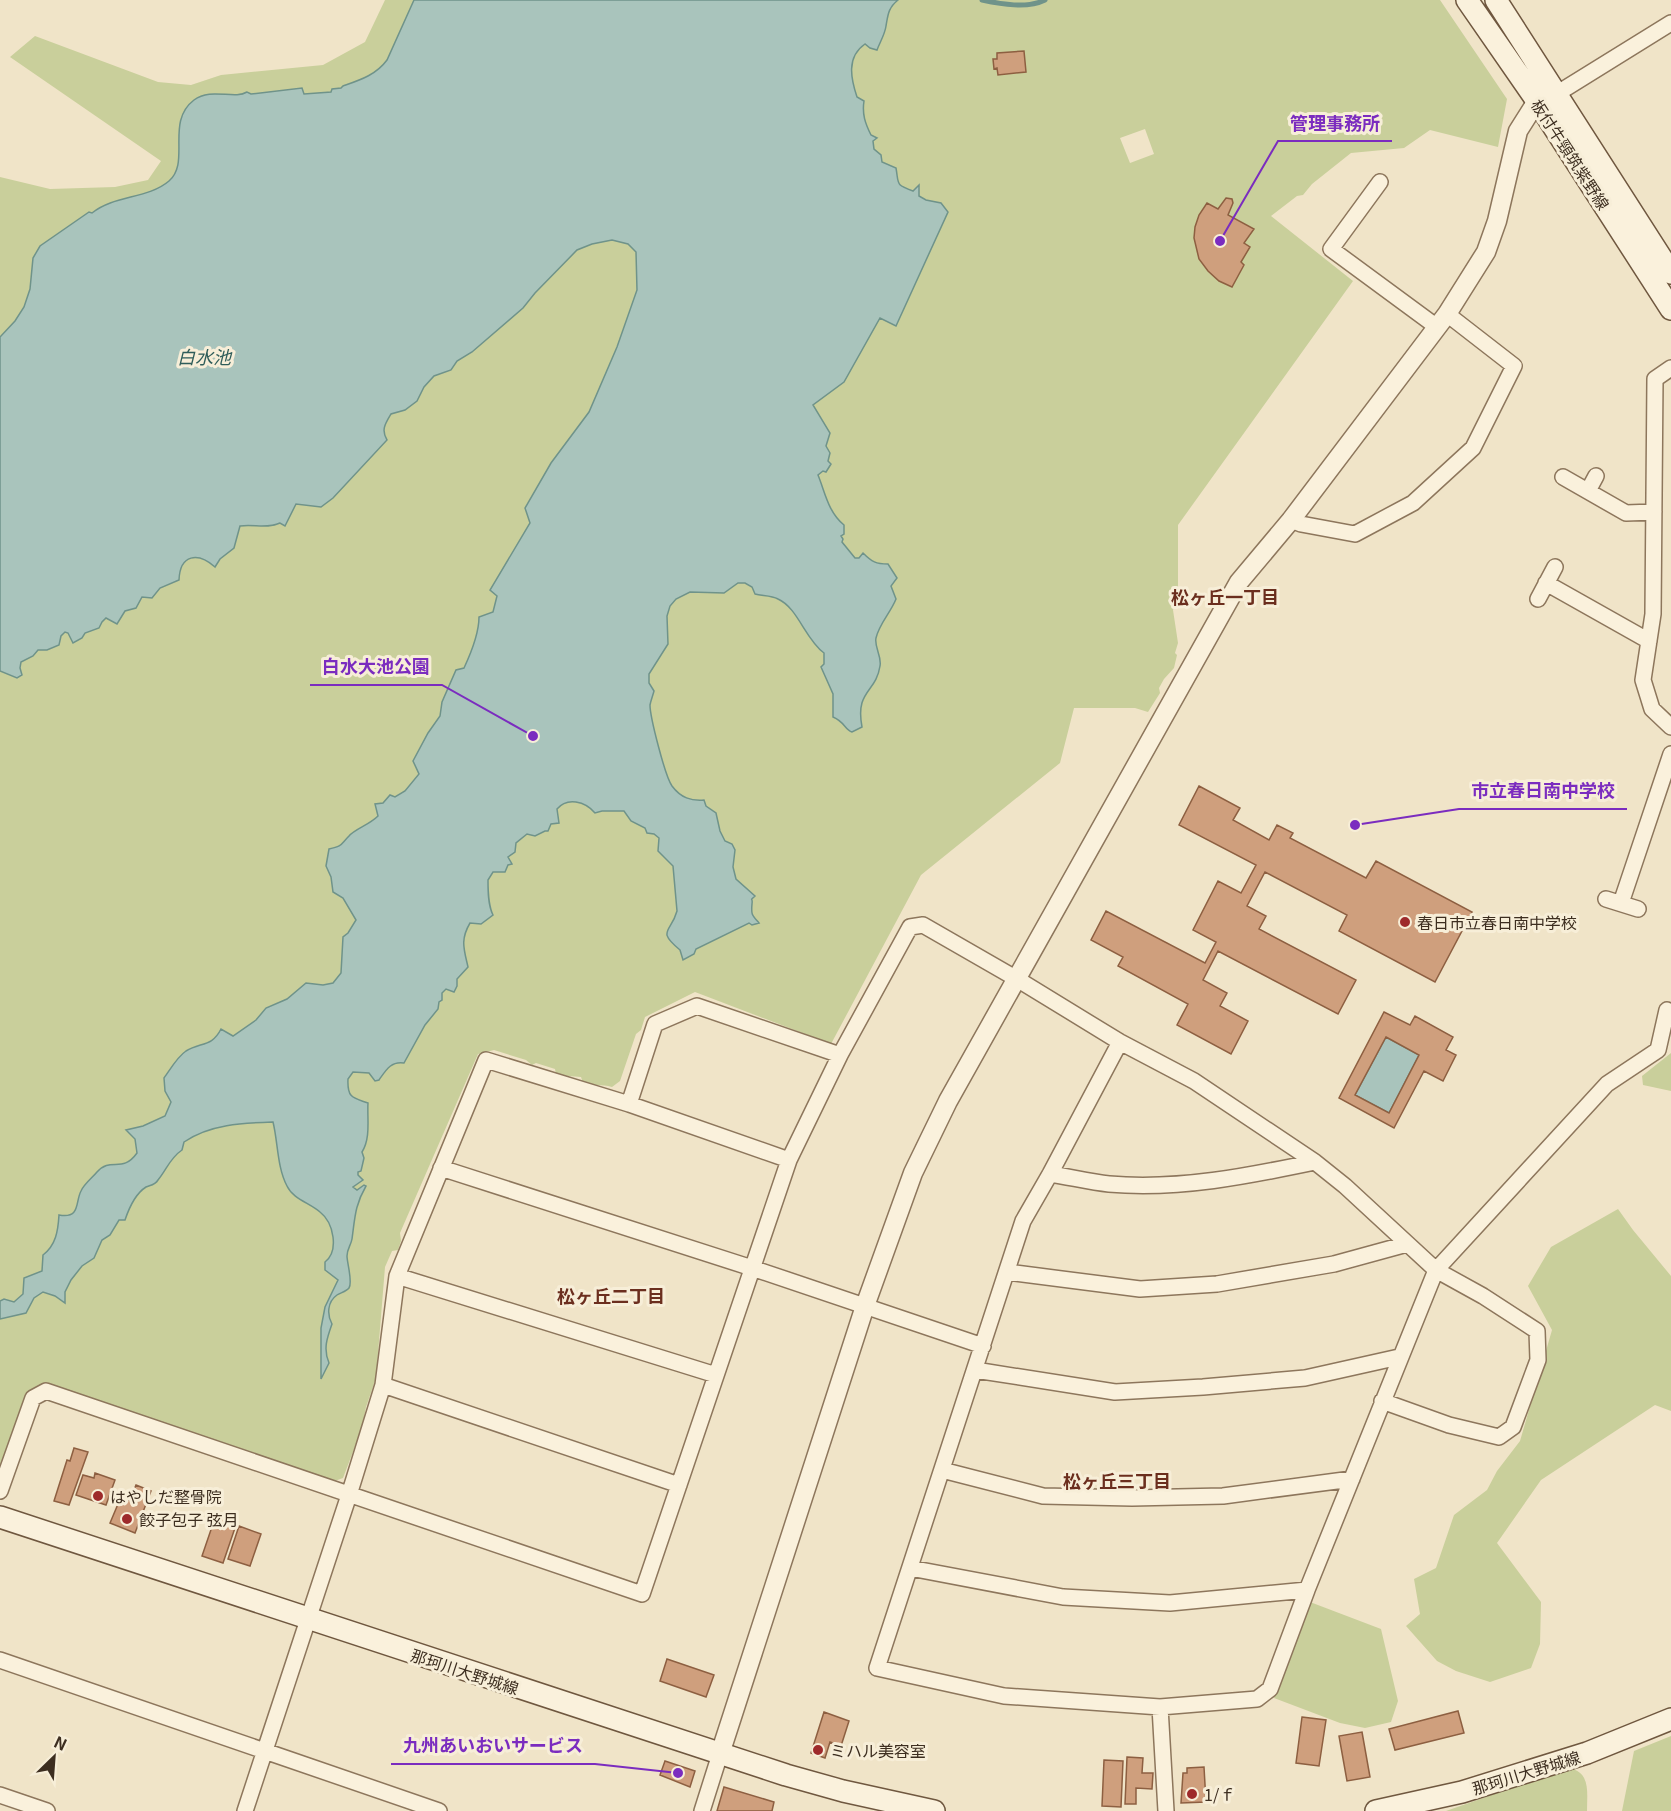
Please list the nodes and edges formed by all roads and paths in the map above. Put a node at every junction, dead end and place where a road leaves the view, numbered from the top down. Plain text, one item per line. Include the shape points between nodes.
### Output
1 (1467, 0) edge
2 (1496, 0) edge
3 (1671, 23) edge
4 (1557, 93) junction
5 (1538, 101) junction
6 (1380, 182) dead end
7 (1671, 273) edge
8 (1671, 309) edge
9 (1442, 320) junction
10 (1671, 368) edge
11 (1596, 476) dead end
12 (1563, 477) dead end
13 (1588, 491) junction
14 (1654, 512) junction
15 (1291, 520) junction
16 (1555, 567) dead end
17 (1546, 583) junction
18 (1538, 599) dead end
19 (1649, 641) junction
20 (1671, 727) edge
21 (1671, 754) edge
22 (1638, 909) dead end
23 (1017, 979) junction
24 (1667, 1010) dead end
25 (1120, 1042) junction
26 (840, 1055) junction
27 (629, 1104) junction
28 (789, 1160) junction
29 (1316, 1162) junction
30 (441, 1168) junction
31 (1050, 1174) junction
32 (1407, 1244) junction
33 (752, 1268) junction
34 (1436, 1270) junction
35 (1007, 1272) junction
36 (397, 1276) junction
37 (865, 1306) junction
38 (983, 1346) junction
39 (1399, 1357) junction
40 (975, 1370) junction
41 (716, 1375) junction
42 (383, 1385) junction
43 (1382, 1401) junction
44 (942, 1470) junction
45 (1352, 1479) junction
46 (678, 1485) junction
47 (0, 1491) edge
48 (350, 1495) junction
49 (0, 1517) edge
50 (910, 1568) junction
51 (1307, 1590) junction
52 (309, 1620) junction
53 (0, 1660) edge
54 (1160, 1707) junction
55 (1671, 1719) edge
56 (265, 1751) junction
57 (720, 1754) junction
58 (0, 1795) edge
59 (47, 1811) edge
60 (245, 1811) edge
61 (439, 1811) edge
62 (702, 1811) edge
63 (934, 1811) edge
64 (1166, 1811) edge
65 (1376, 1811) edge

1 - 5 main road, 板付牛頸筑紫野線
2 - 4 main road, 板付牛頸筑紫野線
3 - 4 street
4 - 5 street
4 - 7 main road, 板付牛頸筑紫野線
5 - 8 main road, 板付牛頸筑紫野線
5 - 9 street via 1518,131 1486,252
6 - 9 street via 1331,249
9 - 15 street
9 - 15 street via 1514,366 1473,448 1413,503 1354,534
10 - 14 street via 1655,379
11 - 13 street
12 - 13 street
13 - 14 street via 1626,513
14 - 19 street
15 - 23 street via 1239,582
16 - 17 street
17 - 18 street
17 - 19 street
19 - 20 street via 1643,680 1652,709
21 - 22 street via 1613,901
23 - 25 street
23 - 26 street via 923,925 910,927
23 - 37 street via 948,1101 913,1173
24 - 34 street via 1658,1050 1607,1084
25 - 29 street via 1194,1081
25 - 31 street
26 - 27 street via 697,1006 655,1024
26 - 28 street
27 - 28 street
27 - 30 street via 486,1060
28 - 33 street
29 - 31 street via 1245,1177 1171,1186 1108,1184
29 - 32 street
30 - 33 street
30 - 36 street
31 - 35 street via 1023,1221
32 - 34 street
32 - 35 street via 1334,1264 1217,1284 1140,1289
33 - 37 street
33 - 41 street
34 - 39 street
34 - 43 street via 1537,1331 1538,1360 1513,1427 1499,1437 1449,1425
35 - 38 street
36 - 41 street
36 - 42 street
37 - 38 street
37 - 57 street
38 - 40 street
39 - 40 street via 1305,1378 1115,1392
39 - 43 street
40 - 44 street
41 - 46 street
42 - 46 street
42 - 48 street
43 - 45 street
44 - 45 street via 1042,1496 1132,1498 1223,1496
44 - 50 street
45 - 51 street
46 - 48 street via 642,1594
47 - 48 street via 33,1398 46,1391
48 - 52 street
49 - 52 main road, 那珂川大野城線
50 - 51 street via 1063,1598 1170,1603
50 - 54 street via 877,1668 1004,1696
51 - 54 street via 1270,1689 1257,1699
52 - 56 street
52 - 57 main road, 那珂川大野城線
53 - 56 street
54 - 64 street
55 - 65 main road, 那珂川大野城線 via 1576,1757 1462,1792
56 - 60 street
56 - 61 street
57 - 62 street
57 - 63 main road, 那珂川大野城線 via 843,1791
58 - 59 street

